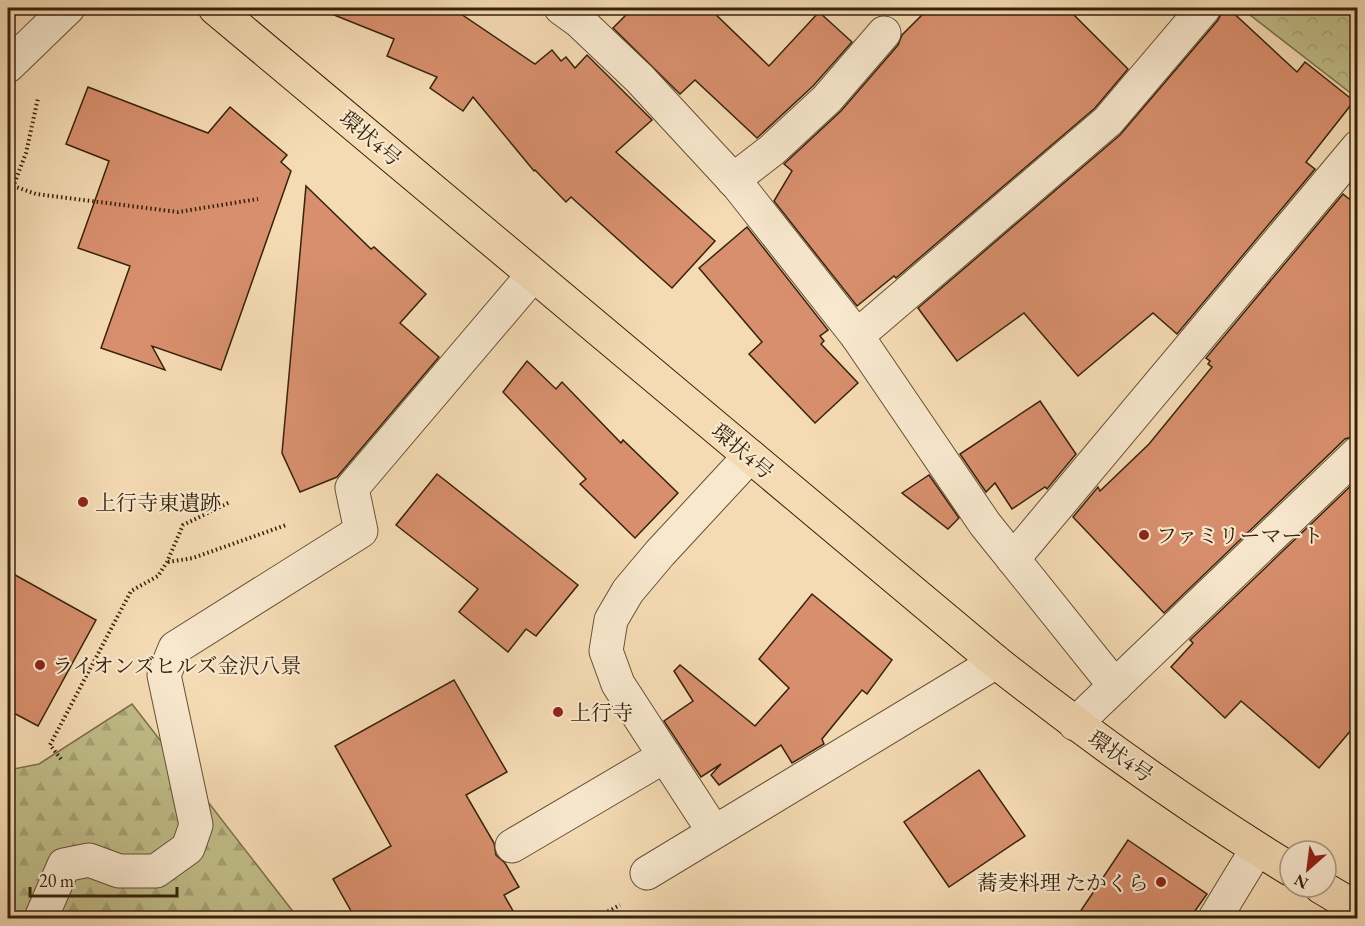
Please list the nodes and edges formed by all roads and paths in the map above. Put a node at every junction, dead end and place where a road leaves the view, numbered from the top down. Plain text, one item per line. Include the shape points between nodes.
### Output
1 (68, 8) edge
2 (215, 8) edge
3 (561, 8) edge
4 (1204, 8) edge
5 (884, 33) dead end
6 (8, 66) edge
7 (1358, 147) edge
8 (26, 153) dead end
9 (733, 180) junction
10 (13, 186) junction
11 (258, 199) dead end
12 (8, 200) edge
13 (533, 275) junction
14 (858, 336) junction
15 (1358, 453) edge
16 (750, 456) junction
17 (230, 502) dead end
18 (293, 523) dead end
19 (1013, 559) junction
20 (167, 562) junction
21 (996, 662) junction
22 (1115, 686) junction
23 (1075, 724) junction
24 (665, 756) junction
25 (61, 759) dead end
26 (714, 832) junction
27 (513, 846) dead end
28 (1257, 849) junction
29 (1278, 861) edge
30 (647, 873) dead end
31 (1338, 897) edge
32 (1358, 909) edge
33 (41, 918) edge
34 (1215, 918) edge

1 - 6 street
2 - 13 main road, 環状4号
3 - 9 street via 640,79
4 - 14 street via 1108,121
5 - 9 street via 827,99
7 - 19 street
8 - 10 path
9 - 14 street
10 - 11 path via 36,194 178,212
10 - 12 path
13 - 16 main road, 環状4号
13 - 33 street via 351,488 361,531 175,648 164,675 196,825 188,848 156,871 119,871 89,860 64,865
14 - 19 street via 985,524
15 - 22 street
16 - 21 main road, 環状4号
16 - 24 street via 628,591 611,620 606,651 618,684
17 - 20 path via 183,525
18 - 20 path via 193,558
19 - 22 street
20 - 25 path via 158,576 131,591 50,745
21 - 23 main road, 環状4号
21 - 26 street
22 - 23 street
23 - 28 main road, 環状4号
24 - 26 street
24 - 27 street
26 - 30 street
28 - 29 main road, 環状4号
28 - 34 street
31 - 32 main road

